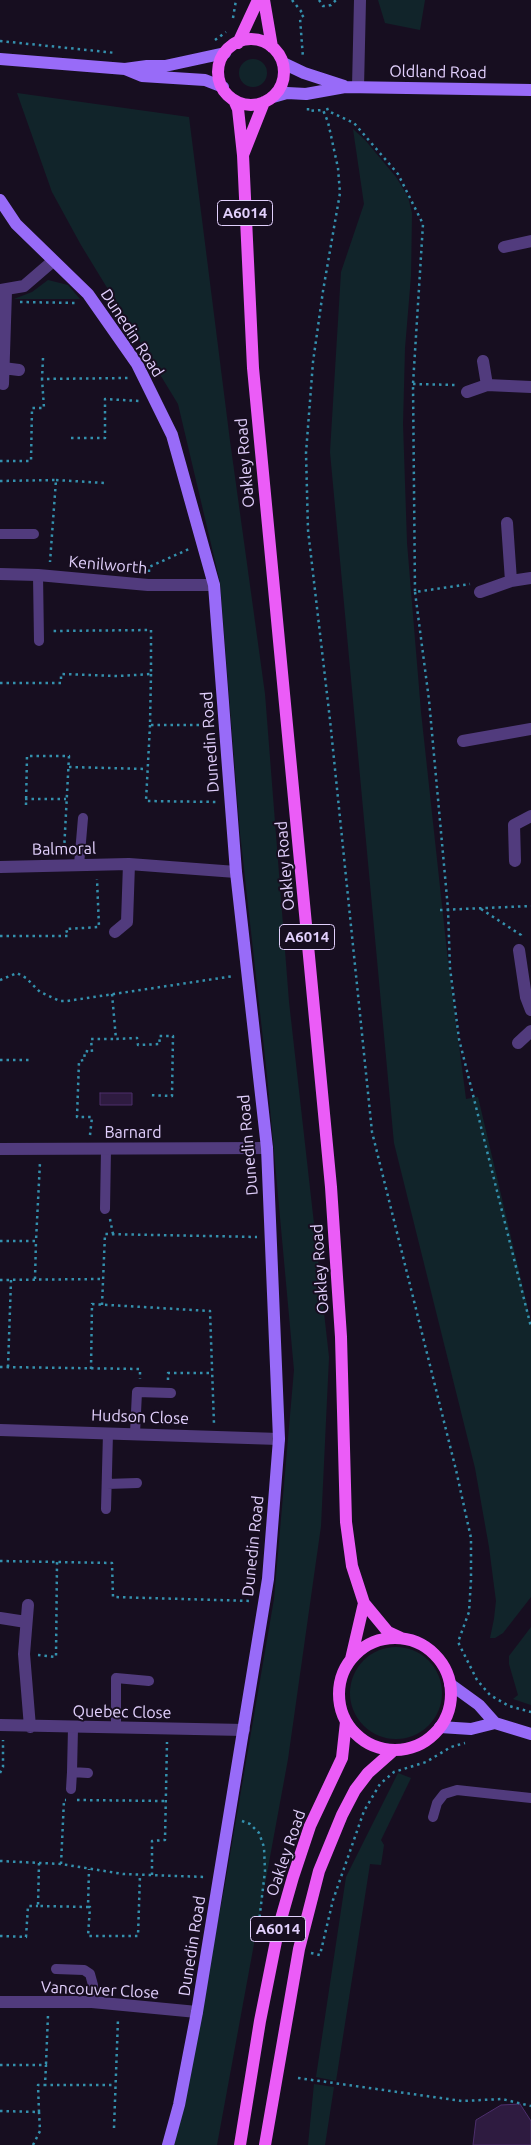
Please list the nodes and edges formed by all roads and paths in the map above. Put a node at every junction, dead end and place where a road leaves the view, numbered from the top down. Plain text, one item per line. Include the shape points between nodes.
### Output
1 (236, 0) edge
2 (258, 0) edge
3 (264, 0) edge
4 (292, 0) edge
5 (319, 0) edge
6 (336, 0) edge
7 (360, 0) edge
8 (232, 21) dead end
9 (230, 26) dead end
10 (0, 41) edge
11 (210, 42) dead end
12 (238, 43) junction
13 (272, 47) junction
14 (125, 54) dead end
15 (225, 54) junction
16 (0, 59) edge
17 (304, 62) dead end
18 (283, 63) junction
19 (125, 70) junction
20 (345, 86) junction
21 (223, 87) junction
22 (358, 87) junction
23 (531, 90) edge
24 (234, 100) junction
25 (268, 100) junction
26 (327, 108) dead end
27 (308, 111) dead end
28 (243, 155) junction
29 (0, 200) edge
30 (531, 241) edge
31 (504, 246) dead end
32 (53, 261) junction
33 (4, 295) edge
34 (93, 300) junction
35 (43, 358) dead end
36 (483, 361) dead end
37 (3, 368) junction
38 (19, 370) dead end
39 (136, 378) dead end
40 (42, 379) junction
41 (2, 384) dead end
42 (413, 384) junction
43 (487, 385) junction
44 (531, 387) edge
45 (466, 392) joint
46 (155, 402) junction
47 (71, 438) dead end
48 (0, 461) edge
49 (56, 480) junction
50 (0, 481) edge
51 (105, 483) dead end
52 (507, 523) dead end
53 (0, 534) edge
54 (34, 534) dead end
55 (202, 543) junction
56 (0, 574) edge
57 (44, 576) junction
58 (531, 578) edge
59 (511, 581) junction
60 (148, 585) junction
61 (214, 585) junction
62 (415, 592) junction
63 (480, 592) joint
64 (39, 636) joint
65 (151, 674) junction
66 (0, 683) edge
67 (150, 725) junction
68 (225, 725) junction
69 (531, 729) edge
70 (463, 741) dead end
71 (68, 767) junction
72 (147, 769) junction
73 (26, 799) junction
74 (67, 799) junction
75 (231, 802) junction
76 (26, 805) dead end
77 (531, 816) edge
78 (83, 818) dead end
79 (515, 861) dead end
80 (129, 864) junction
81 (79, 865) junction
82 (96, 865) junction
83 (63, 866) junction
84 (0, 867) edge
85 (236, 872) junction
86 (531, 906) edge
87 (480, 908) junction
88 (440, 910) dead end
89 (448, 910) junction
90 (115, 932) dead end
91 (0, 936) edge
92 (519, 950) joint
93 (247, 973) junction
94 (0, 980) edge
95 (112, 994) junction
96 (531, 1010) edge
97 (531, 1031) edge
98 (116, 1039) junction
99 (518, 1043) dead end
100 (0, 1060) edge
101 (29, 1060) dead end
102 (148, 1095) dead end
103 (267, 1148) junction
104 (0, 1149) edge
105 (41, 1149) junction
106 (88, 1149) junction
107 (106, 1149) junction
108 (105, 1209) dead end
109 (271, 1237) junction
110 (0, 1241) edge
111 (36, 1241) junction
112 (103, 1279) junction
113 (0, 1280) edge
114 (11, 1280) junction
115 (35, 1280) junction
116 (102, 1305) junction
117 (531, 1327) edge
118 (0, 1367) edge
119 (8, 1367) junction
120 (91, 1369) junction
121 (212, 1373) junction
122 (141, 1392) junction
123 (170, 1393) joint
124 (0, 1430) edge
125 (108, 1432) junction
126 (135, 1433) junction
127 (215, 1436) junction
128 (279, 1439) junction
129 (136, 1483) dead end
130 (107, 1484) junction
131 (106, 1509) dead end
132 (0, 1561) edge
133 (57, 1562) junction
134 (255, 1601) dead end
135 (364, 1603) junction
136 (28, 1605) dead end
137 (0, 1618) edge
138 (26, 1622) junction
139 (401, 1638) junction
140 (24, 1654) junction
141 (351, 1659) junction
142 (149, 1682) dead end
143 (450, 1684) junction
144 (531, 1712) edge
145 (346, 1722) junction
146 (495, 1723) junction
147 (1, 1726) edge
148 (30, 1727) junction
149 (74, 1728) junction
150 (116, 1728) junction
151 (440, 1728) junction
152 (168, 1729) junction
153 (244, 1730) junction
154 (531, 1734) edge
155 (472, 1742) dead end
156 (394, 1750) junction
157 (72, 1772) junction
158 (0, 1773) edge
159 (88, 1773) dead end
160 (71, 1789) dead end
161 (531, 1798) edge
162 (166, 1801) junction
163 (230, 1816) junction
164 (433, 1817) dead end
165 (0, 1861) edge
166 (39, 1863) junction
167 (61, 1864) junction
168 (89, 1869) junction
169 (140, 1875) junction
170 (152, 1875) junction
171 (220, 1877) junction
172 (38, 1906) junction
173 (88, 1907) junction
174 (259, 1922) dead end
175 (0, 1936) edge
176 (320, 1955) dead end
177 (56, 1969) dead end
178 (0, 2002) edge
179 (48, 2002) junction
180 (92, 2002) junction
181 (118, 2005) junction
182 (197, 2012) junction
183 (0, 2065) edge
184 (46, 2066) junction
185 (298, 2078) dead end
186 (45, 2085) junction
187 (115, 2085) junction
188 (531, 2106) edge
189 (0, 2111) edge
190 (38, 2112) junction
191 (114, 2128) dead end
192 (34, 2145) edge
193 (168, 2145) edge
194 (240, 2145) edge
195 (265, 2145) edge

1 - 8 path
2 - 12 main road
3 - 13 main road
4 - 17 path via 304,15 300,18
5 - 6 path via 323,6
7 - 22 street
9 - 11 path via 225,34
10 - 14 path
12 - 13 main road via 252,40
12 - 15 main road
13 - 18 main road
15 - 19 street
15 - 21 main road via 219,75
16 - 19 street
18 - 20 street, Oldland Road
18 - 25 main road, Oakley Road / A6014 via 282,84
19 - 21 street via 142,76 205,80
20 - 22 street, Oldland Road
20 - 25 street, Oldland Road via 306,94 287,94
21 - 24 main road, Oakley Road / A6014
22 - 23 street, Oldland Road
24 - 25 main road via 256,105
24 - 28 main road, Oakley Road / A6014
25 - 28 main road, Oakley Road / A6014
26 - 42 path via 354,123 398,174 423,224
27 - 144 path via 323,110 328,122 340,192 313,362 306,453 308,530 372,1132 471,1538 472,1580 468,1612 458,1642 477,1680 490,1695 509,1706
28 - 135 main road, Oakley Road / A6014 via 253,368 332,1207 341,1337 346,1522 352,1566
29 - 32 street, Dunedin Road via 16,224
30 - 31 street
32 - 33 street via 24,286
32 - 34 street, Dunedin Road
33 - 34 path via 80,303
33 - 37 street
34 - 46 street, Dunedin Road via 137,364
35 - 40 path
36 - 43 street
37 - 38 street
37 - 41 street
39 - 40 path
40 - 48 path via 44,408 32,408 31,461
42 - 45 path via 458,385
42 - 62 path
43 - 44 street
43 - 45 street
46 - 47 path via 104,399 105,438
46 - 55 street, Dunedin Road via 172,435
49 - 50 path
49 - 51 path
49 - 57 path
52 - 59 street
53 - 54 lane
55 - 60 path via 149,566
55 - 61 street, Dunedin Road
56 - 57 street, Kenilworth
57 - 60 street, Kenilworth
57 - 64 lane
58 - 59 street
59 - 63 street
60 - 61 street, Kenilworth
61 - 68 street, Dunedin Road
62 - 63 path via 480,582
62 - 89 path via 429,700
64 - 65 path via 151,630
65 - 66 path via 61,674 61,683
65 - 67 path
67 - 68 path
67 - 72 path
68 - 75 street, Dunedin Road
69 - 70 street
71 - 72 path
71 - 73 path via 69,756 27,756
71 - 74 path
72 - 75 path via 146,801
73 - 74 path
73 - 76 path
74 - 83 path
75 - 85 street, Dunedin Road
77 - 79 street via 514,825
78 - 81 lane
80 - 82 street, Balmoral
80 - 85 street, Balmoral
80 - 90 street via 127,922
81 - 82 street, Balmoral
81 - 83 street, Balmoral
82 - 91 path via 99,927 66,929 68,936
83 - 84 street, Balmoral
85 - 93 street, Dunedin Road
86 - 87 path
87 - 89 path
87 - 92 path via 521,935
88 - 89 path
89 - 117 path via 450,968 459,1039
92 - 96 street
93 - 95 path
93 - 103 street, Dunedin Road
94 - 95 path via 17,973 40,992 60,1001
95 - 98 path
97 - 99 street
98 - 102 path via 138,1038 138,1045 160,1044 159,1036 173,1036 172,1096
98 - 106 path via 91,1039 92,1052 85,1051 84,1060 79,1061 77,1116 92,1117
100 - 101 path
103 - 107 street, Barnard
103 - 109 street, Dunedin Road
104 - 105 street, Barnard
105 - 106 street, Barnard
105 - 111 path
106 - 107 street, Barnard
107 - 108 lane
109 - 112 path via 105,1234
109 - 128 street, Dunedin Road
110 - 111 path
111 - 115 path
112 - 115 path
112 - 116 path
113 - 114 path
114 - 115 path
114 - 119 path
116 - 120 path via 92,1304
116 - 121 path via 210,1311
118 - 119 path
119 - 120 path
120 - 122 path via 140,1369
121 - 123 path via 168,1373
121 - 127 path
122 - 123 lane
122 - 126 lane via 137,1392
124 - 125 street, Hudson Close
125 - 126 street, Hudson Close
125 - 130 lane
126 - 127 street, Hudson Close
127 - 128 street, Hudson Close
128 - 153 street, Dunedin Road via 268,1579
129 - 130 lane
130 - 131 lane
132 - 133 path
133 - 134 path via 112,1563 112,1597
133 - 140 path via 56,1657
135 - 139 main road, Oakley Road via 388,1632
135 - 141 main road
136 - 138 street
137 - 138 street
138 - 140 street
139 - 141 main road via 382,1639
139 - 143 main road via 418,1643 433,1653 444,1667
140 - 148 street
141 - 145 main road via 339,1690 340,1707
142 - 150 lane via 116,1678
143 - 146 street via 479,1705
143 - 151 main road via 451,1699
145 - 156 main road via 358,1737 375,1747
145 - 194 main road, Oakley Road / A6014 via 342,1758 310,1826 279,1926
146 - 151 street via 471,1729
146 - 154 street
147 - 148 street, Quebec Close
147 - 158 path via 4,1767
148 - 149 street, Quebec Close
149 - 150 street, Quebec Close
149 - 157 lane
150 - 152 street, Quebec Close
151 - 156 main road via 428,1740 412,1748
152 - 153 street, Quebec Close
152 - 162 path
153 - 163 street, Dunedin Road
155 - 176 path via 451,1747 426,1762 394,1772 380,1784 364,1811 333,1900
156 - 195 main road, A6014 via 368,1773 355,1790 319,1871 299,1949
157 - 159 lane
157 - 160 lane
161 - 164 lane via 457,1790 444,1794
162 - 167 path via 64,1800
162 - 170 path via 165,1840 152,1841
163 - 171 street, Dunedin Road
163 - 174 path via 250,1824 259,1833 264,1847 265,1871
165 - 166 path
166 - 167 path
166 - 172 path
167 - 168 path
168 - 169 path
168 - 173 path
169 - 170 path
169 - 173 path via 138,1936 88,1936
170 - 171 path
171 - 182 street, Dunedin Road
172 - 173 path
172 - 175 path via 28,1906 26,1937
177 - 180 lane via 84,1970 90,1974
178 - 179 street, Vancouver Close
179 - 180 street, Vancouver Close
179 - 184 path
180 - 181 street, Vancouver Close
181 - 182 street, Vancouver Close
181 - 187 path
182 - 193 street, Dunedin Road
183 - 184 path
184 - 186 path
185 - 188 path via 462,2101 502,2098
186 - 187 path
186 - 190 path via 38,2085
187 - 191 path
189 - 190 path
190 - 192 path via 40,2131

